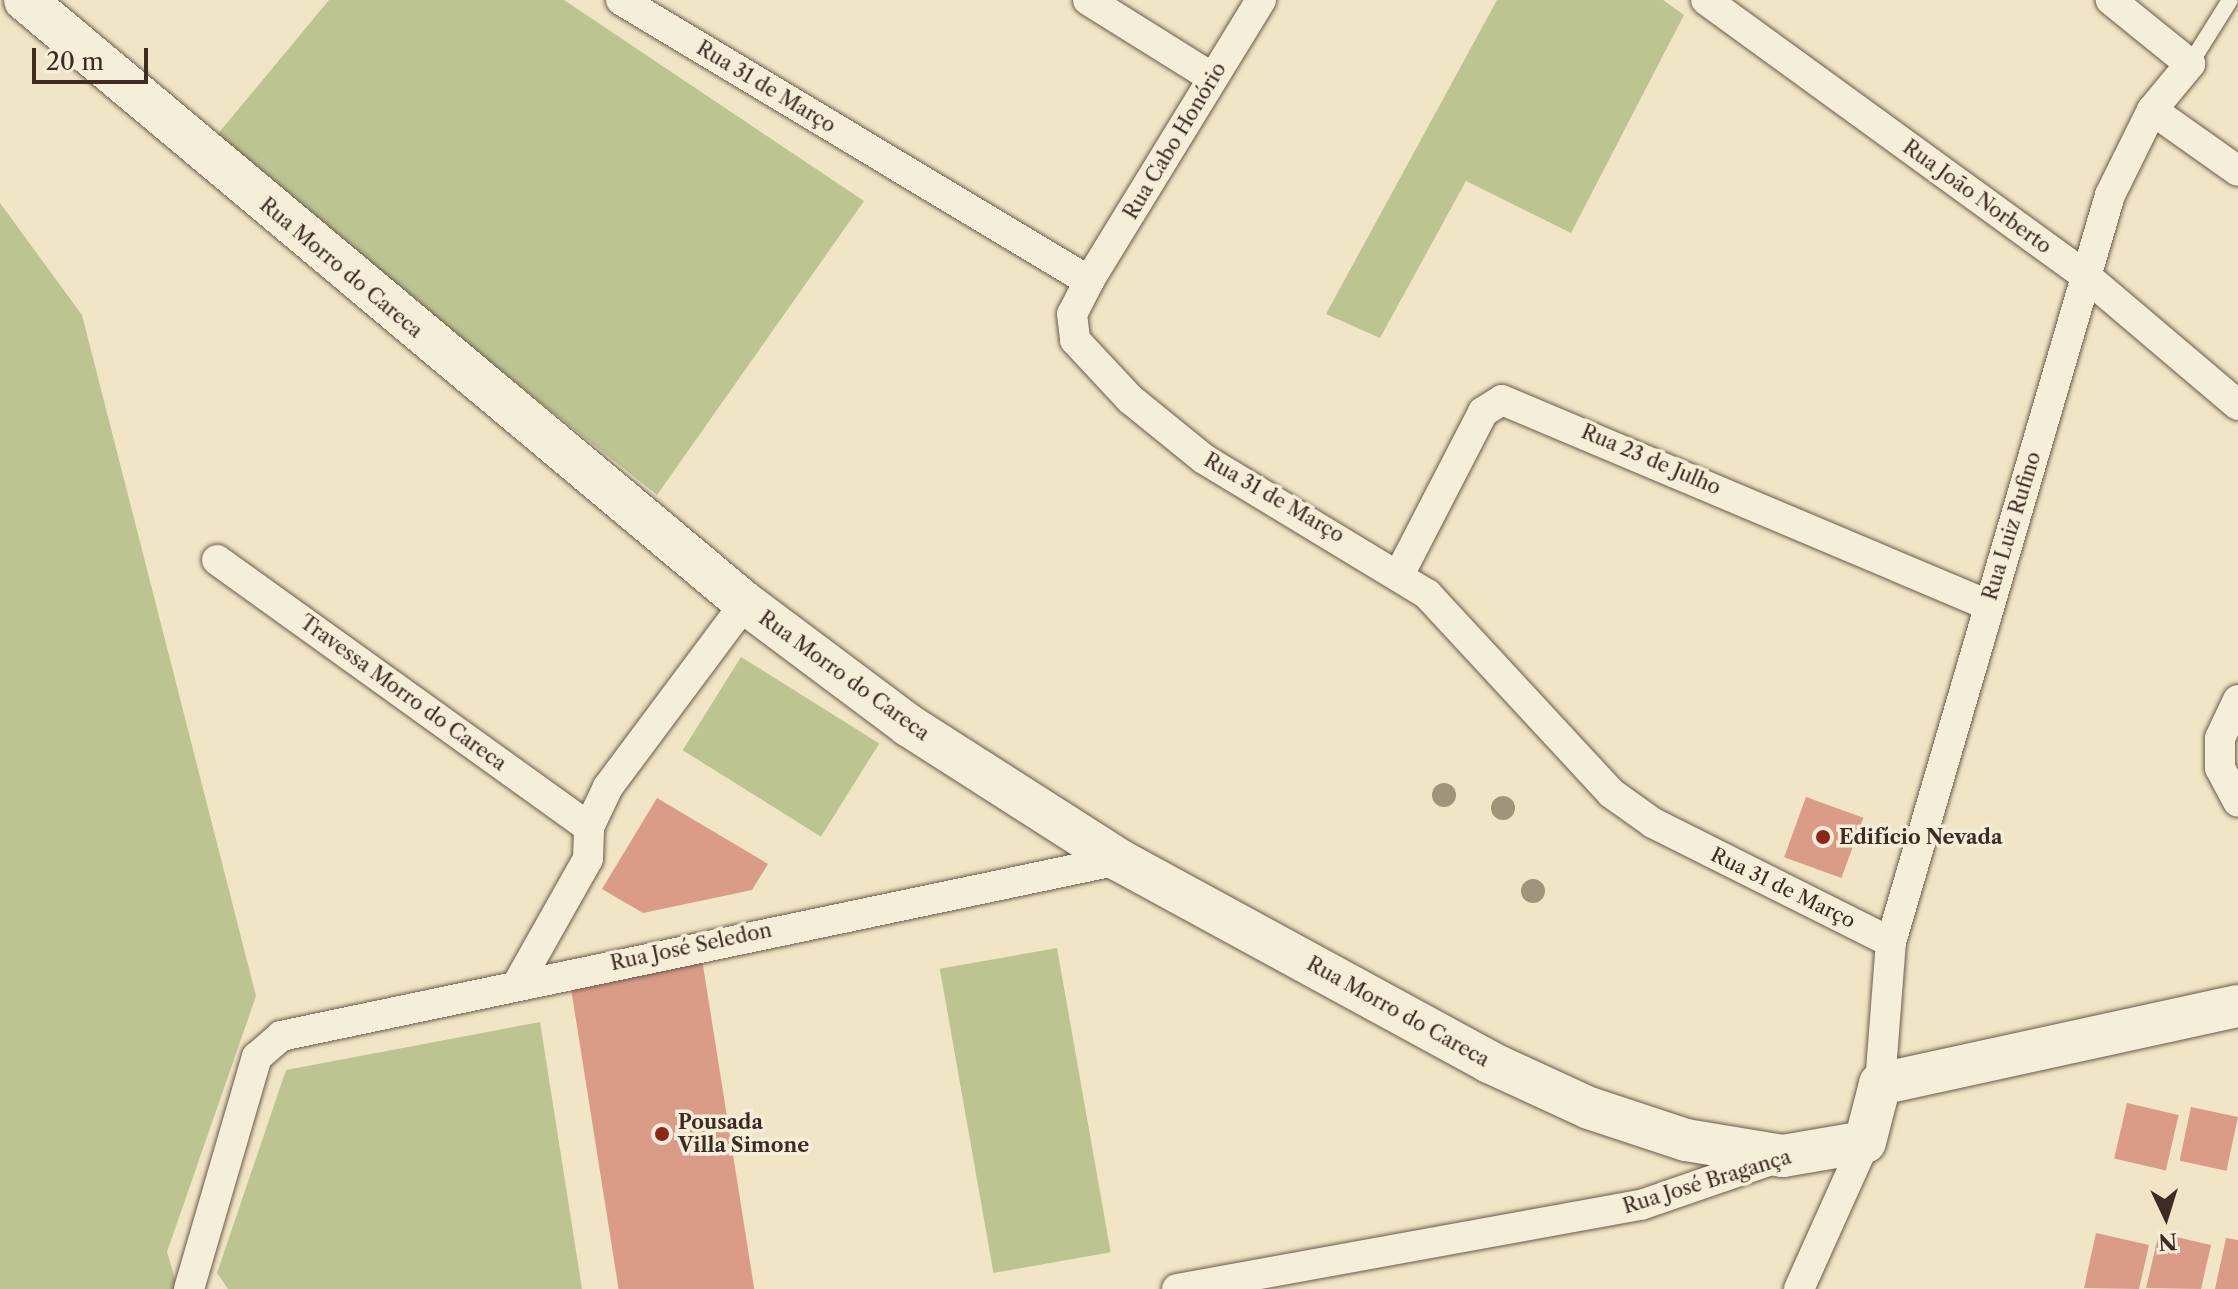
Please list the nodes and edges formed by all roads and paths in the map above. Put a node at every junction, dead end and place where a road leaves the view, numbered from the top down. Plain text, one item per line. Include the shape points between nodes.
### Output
1 (25, 0) edge
2 (621, 0) edge
3 (1088, 0) edge
4 (1261, 0) edge
5 (1706, 0) edge
6 (2230, 0) edge
7 (2118, 2) edge
8 (2190, 64) junction
9 (1213, 78) junction
10 (2152, 110) junction
11 (2238, 171) edge
12 (2087, 277) junction
13 (1089, 281) junction
14 (2238, 405) edge
15 (217, 560) dead end
16 (1400, 573) junction
17 (745, 603) junction
18 (1988, 605) junction
19 (2238, 700) edge
20 (2238, 802) edge
21 (589, 827) junction
22 (1119, 860) junction
23 (1891, 942) junction
24 (518, 983) junction
25 (2238, 1006) edge
26 (1880, 1084) junction
27 (1865, 1142) junction
28 (1783, 1156) junction
29 (189, 1289) edge
30 (1177, 1289) edge
31 (1799, 1289) edge

1 - 17 street, Rua Morro do Careca
2 - 13 street, Rua 31 de Março
3 - 9 street
4 - 9 street, Rua Cabo Honório
5 - 12 street, Rua João Norberto
6 - 8 lane, Rua Luiz Rufino
7 - 8 street
8 - 10 street, Rua Luiz Rufino
9 - 13 street, Rua Cabo Honório
10 - 11 street
10 - 12 street, Rua Luiz Rufino via 2110,195
12 - 14 street, Rua João Norberto
12 - 18 street, Rua Luiz Rufino
13 - 16 street, Rua 31 de Março via 1072,314 1075,340 1130,399 1228,474
15 - 21 street, Travessa Morro do Careca
16 - 18 street, Rua 23 de Julho via 1483,412 1502,400
16 - 23 street, Rua 31 de Março via 1427,594 1611,793 1653,823
17 - 21 street via 632,752
17 - 22 street, Rua Morro do Careca via 908,725
18 - 23 street, Rua Luiz Rufino
19 - 20 street via 2220,738 2220,768
21 - 24 street via 588,859
22 - 24 street, Rua José Seledon
22 - 28 street, Rua Morro do Careca via 1489,1062 1589,1108 1686,1140
23 - 26 street, Rua Luiz Rufino
24 - 29 street, Rua José Seledon via 266,1044 251,1073
25 - 26 street
26 - 27 street
27 - 28 street, Rua José Bragança
27 - 31 street
28 - 30 street, Rua José Bragança via 1641,1205

